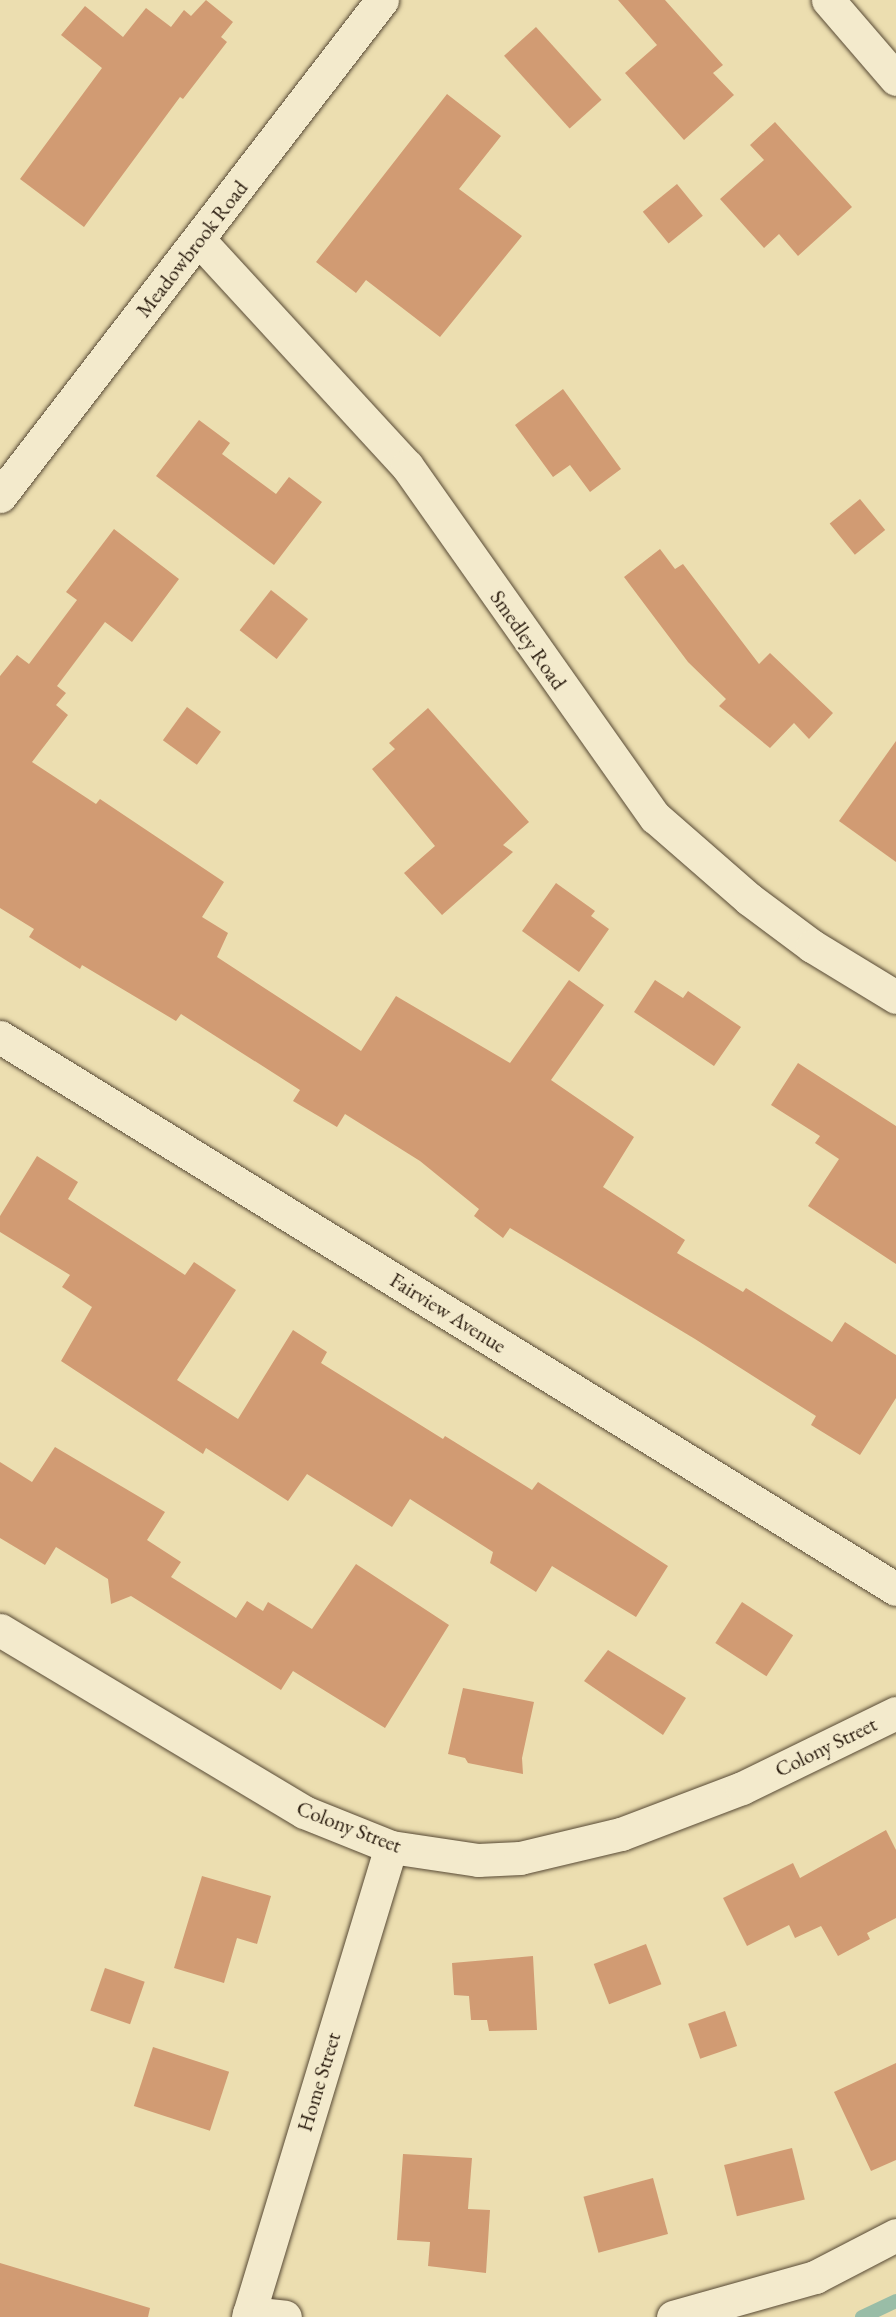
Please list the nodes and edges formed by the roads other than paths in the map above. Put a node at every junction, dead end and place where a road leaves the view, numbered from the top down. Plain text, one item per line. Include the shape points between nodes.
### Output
1 (382, 0) edge
2 (828, 0) edge
3 (896, 79) edge
4 (199, 240) junction
5 (0, 496) edge
6 (896, 997) edge
7 (0, 1037) edge
8 (896, 1589) edge
9 (0, 1630) edge
10 (896, 1713) edge
11 (391, 1846) junction
12 (896, 2235) edge
13 (248, 2315) edge
14 (285, 2317) edge
15 (674, 2317) edge

1 - 4 street, Meadowbrook Road
2 - 3 street
4 - 5 street, Meadowbrook Road
4 - 6 street, Smedley Road via 407,466 656,817 749,900 812,946
7 - 8 street, Fairview Avenue
9 - 11 street, Colony Street via 304,1812
10 - 11 street, Colony Street via 742,1788 621,1834 519,1858 478,1860
11 - 13 street, Home Street
12 - 15 street via 815,2277
13 - 14 street

